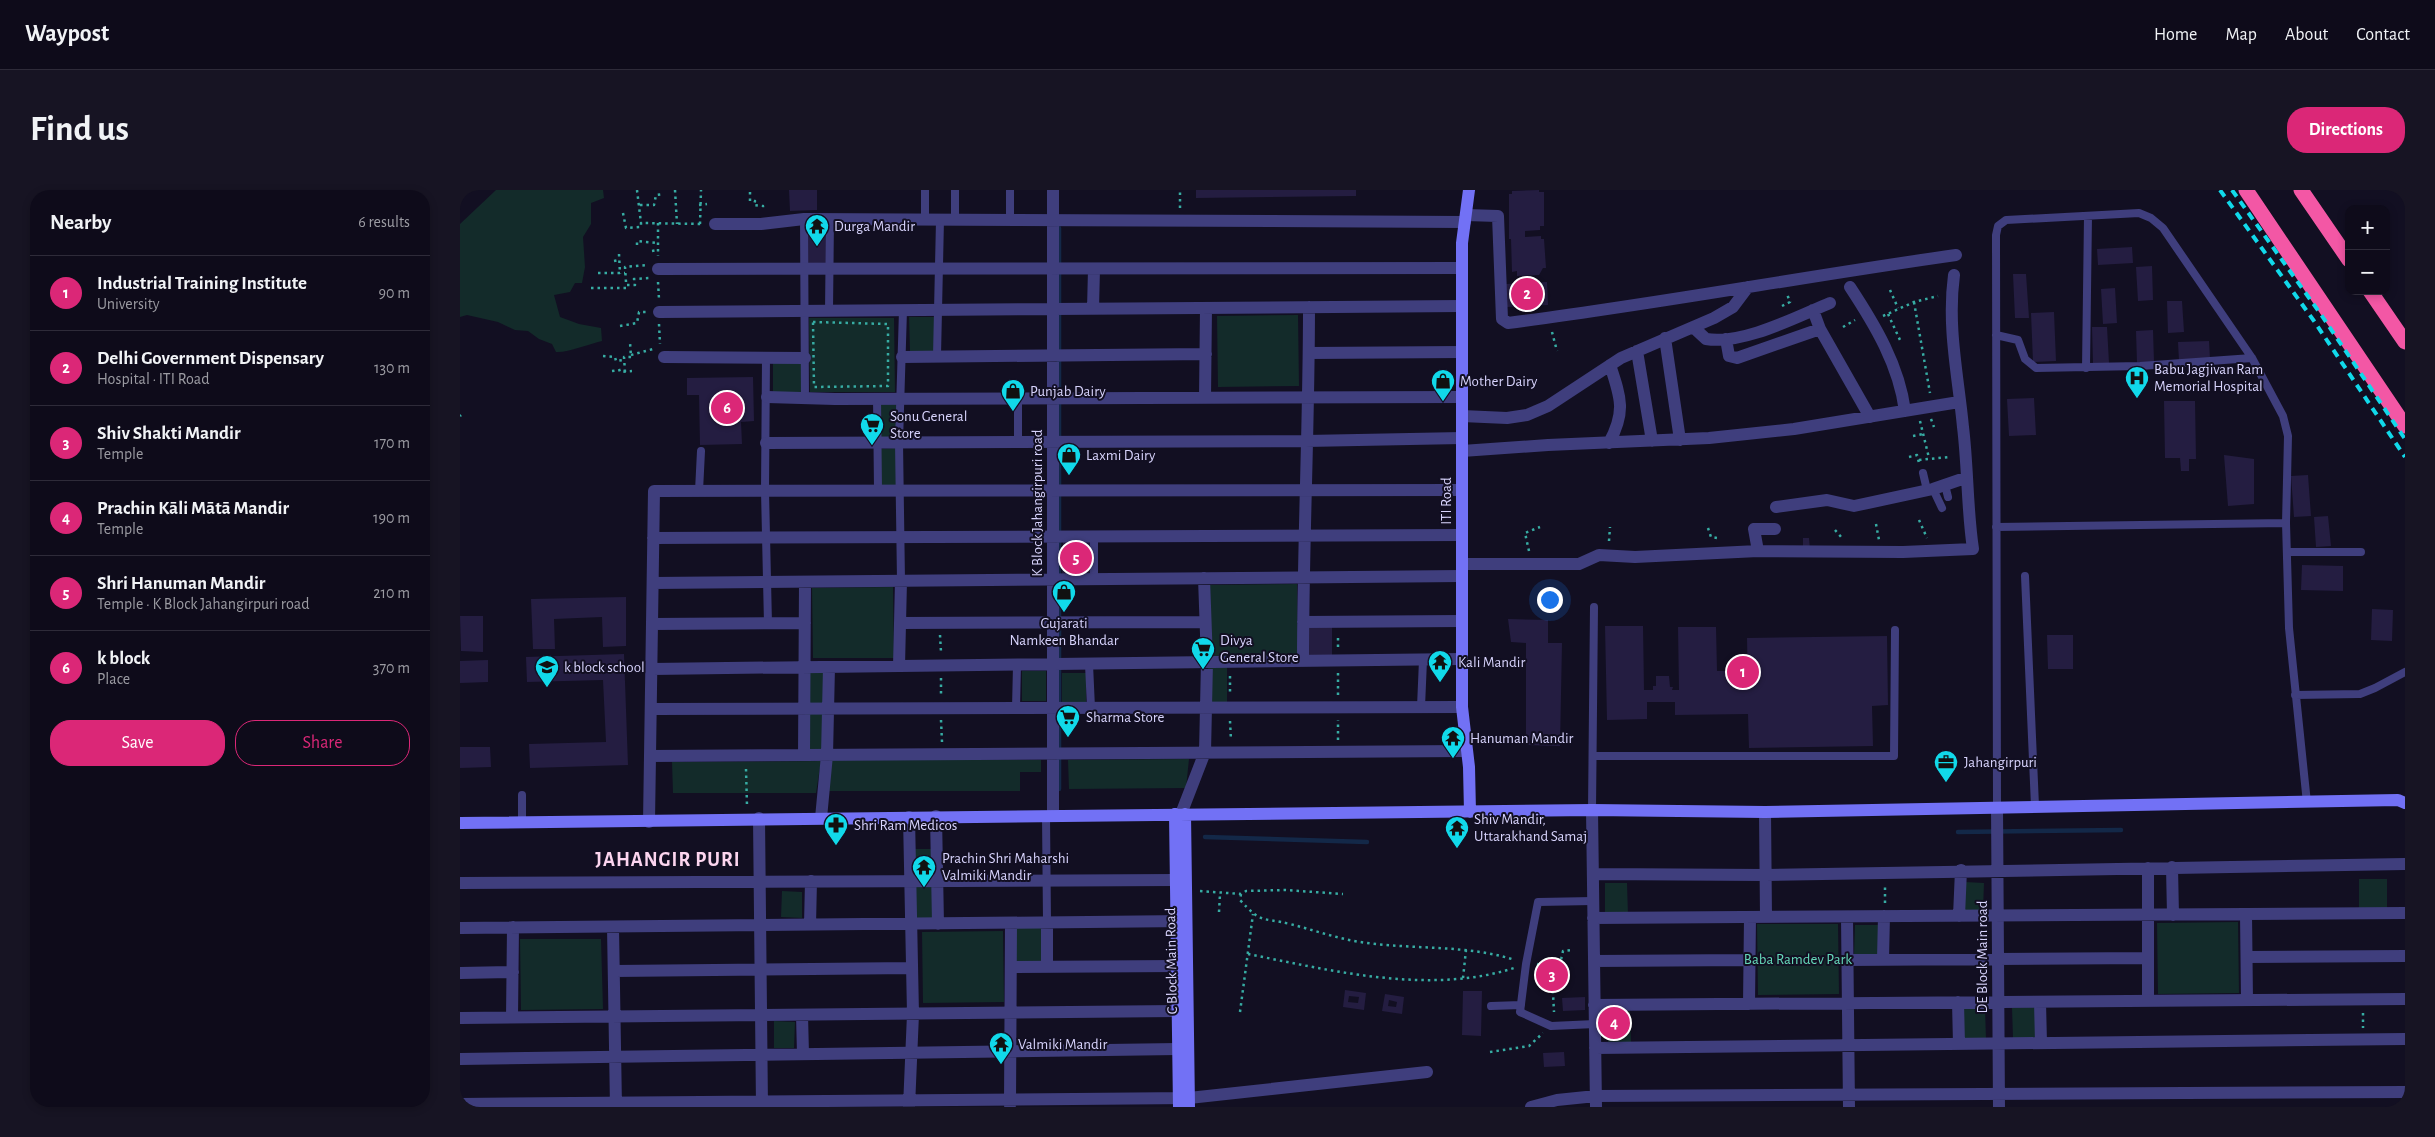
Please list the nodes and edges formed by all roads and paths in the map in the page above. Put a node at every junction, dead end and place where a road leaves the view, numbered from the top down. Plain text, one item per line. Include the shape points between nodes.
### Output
1 (637, 190) edge
2 (675, 190) edge
3 (701, 190) edge
4 (925, 190) edge
5 (955, 190) edge
6 (1010, 190) edge
7 (1053, 190) edge
8 (1180, 190) edge
9 (1469, 190) edge
10 (2246, 190) edge
11 (2301, 190) edge
12 (750, 192) dead end
13 (663, 194) dead end
14 (707, 204) dead end
15 (640, 205) junction
16 (699, 205) junction
17 (623, 214) dead end
18 (2088, 216) junction
19 (1466, 218) junction
20 (804, 219) junction
21 (830, 220) junction
22 (925, 220) junction
23 (940, 220) junction
24 (955, 220) junction
25 (1010, 220) junction
26 (1053, 220) junction
27 (1180, 220) junction
28 (641, 223) junction
29 (658, 223) junction
30 (677, 224) junction
31 (700, 224) junction
32 (715, 224) joint
33 (762, 224) junction
34 (657, 243) junction
35 (637, 245) dead end
36 (658, 250) junction
37 (652, 251) dead end
38 (619, 254) dead end
39 (2345, 254) edge
40 (1956, 255) dead end
41 (619, 260) junction
42 (614, 261) dead end
43 (1462, 268) junction
44 (806, 269) junction
45 (830, 269) junction
46 (940, 269) junction
47 (1053, 269) junction
48 (1094, 269) junction
49 (658, 270) junction
50 (598, 273) dead end
51 (620, 274) junction
52 (625, 274) junction
53 (1954, 275) dead end
54 (626, 282) dead end
55 (1748, 287) junction
56 (1850, 287) dead end
57 (591, 288) dead end
58 (1890, 290) dead end
59 (1952, 294) junction
60 (2373, 295) edge
61 (1790, 302) dead end
62 (1914, 302) junction
63 (1830, 303) dead end
64 (1462, 306) junction
65 (1782, 306) dead end
66 (1309, 307) junction
67 (1206, 308) junction
68 (1898, 308) junction
69 (1053, 309) junction
70 (1093, 309) junction
71 (903, 310) junction
72 (940, 310) junction
73 (1813, 310) junction
74 (829, 311) junction
75 (659, 312) junction
76 (806, 312) junction
77 (1888, 314) junction
78 (1550, 318) junction
79 (1872, 321) junction
80 (620, 326) dead end
81 (1692, 327) junction
82 (1820, 329) junction
83 (1996, 335) junction
84 (1665, 338) junction
85 (1726, 339) junction
86 (1900, 340) dead end
87 (630, 342) dead end
88 (2405, 342) edge
89 (1556, 351) dead end
90 (1637, 351) junction
91 (1462, 352) junction
92 (1309, 353) junction
93 (1206, 354) junction
94 (631, 355) junction
95 (603, 356) dead end
96 (937, 356) junction
97 (1053, 356) junction
98 (664, 357) dead end
99 (902, 357) junction
100 (766, 358) junction
101 (805, 358) junction
102 (2252, 358) junction
103 (624, 360) junction
104 (1610, 365) junction
105 (2086, 368) junction
106 (632, 370) dead end
107 (612, 371) dead end
108 (625, 372) junction
109 (888, 386) joint
110 (767, 397) junction
111 (1462, 397) junction
112 (877, 398) junction
113 (900, 398) junction
114 (1018, 398) junction
115 (1053, 398) junction
116 (1205, 398) junction
117 (1308, 398) junction
118 (805, 399) junction
119 (1959, 402) junction
120 (1932, 407) junction
121 (1912, 411) junction
122 (1462, 416) junction
123 (1870, 417) junction
124 (2405, 426) edge
125 (1923, 434) junction
126 (1913, 436) dead end
127 (1462, 438) junction
128 (1680, 440) junction
129 (1053, 441) junction
130 (1306, 441) junction
131 (1652, 441) junction
132 (899, 442) junction
133 (1018, 442) junction
134 (766, 443) junction
135 (878, 443) junction
136 (1608, 443) junction
137 (701, 451) dead end
138 (1462, 452) junction
139 (1949, 457) dead end
140 (1928, 458) junction
141 (1918, 460) dead end
142 (1924, 473) dead end
143 (1965, 478) junction
144 (1305, 488) junction
145 (1053, 489) junction
146 (878, 490) junction
147 (899, 490) junction
148 (1462, 490) junction
149 (1938, 490) junction
150 (698, 491) junction
151 (765, 491) junction
152 (1776, 506) dead end
153 (1942, 508) dead end
154 (1919, 520) dead end
155 (2286, 523) junction
156 (1540, 527) dead end
157 (1996, 527) junction
158 (1775, 529) dead end
159 (1462, 534) junction
160 (1053, 536) junction
161 (1094, 536) junction
162 (1303, 536) junction
163 (766, 537) junction
164 (900, 537) junction
165 (654, 538) junction
166 (1758, 551) junction
167 (1927, 552) junction
168 (2288, 552) junction
169 (2362, 552) dead end
170 (1530, 565) junction
171 (1462, 570) junction
172 (2025, 576) dead end
173 (1204, 578) junction
174 (1303, 578) junction
175 (1094, 579) junction
176 (1053, 580) junction
177 (901, 581) junction
178 (768, 582) junction
179 (805, 582) junction
180 (653, 583) junction
181 (1594, 607) dead end
182 (1462, 621) junction
183 (1205, 622) junction
184 (1303, 622) junction
185 (1338, 622) junction
186 (900, 623) junction
187 (940, 623) junction
188 (1053, 623) junction
189 (652, 624) junction
190 (768, 624) junction
191 (805, 624) junction
192 (1895, 630) dead end
193 (1462, 659) junction
194 (1423, 660) junction
195 (1303, 661) junction
196 (1338, 661) junction
197 (1207, 662) junction
198 (1053, 664) junction
199 (1089, 664) junction
200 (1017, 665) junction
201 (899, 666) junction
202 (941, 666) junction
203 (804, 667) junction
204 (829, 667) junction
205 (652, 669) junction
206 (2405, 672) edge
207 (2295, 695) junction
208 (1462, 707) junction
209 (941, 708) junction
210 (1016, 708) junction
211 (1053, 708) junction
212 (1090, 708) junction
213 (1206, 708) junction
214 (1338, 708) junction
215 (1421, 708) junction
216 (651, 709) junction
217 (804, 709) junction
218 (828, 709) junction
219 (1338, 751) junction
220 (1466, 751) junction
221 (1205, 752) junction
222 (1053, 753) junction
223 (942, 754) junction
224 (746, 755) junction
225 (804, 755) junction
226 (827, 755) junction
227 (650, 756) junction
228 (1594, 756) junction
229 (522, 795) dead end
230 (2308, 803) junction
231 (2405, 803) edge
232 (2035, 806) junction
233 (1997, 807) junction
234 (1592, 810) junction
235 (1470, 812) junction
236 (1765, 812) junction
237 (1180, 814) junction
238 (936, 816) junction
239 (1049, 816) junction
240 (909, 817) junction
241 (753, 818) junction
242 (821, 818) junction
243 (649, 822) junction
244 (460, 823) edge
245 (522, 823) junction
246 (2405, 864) edge
247 (2172, 867) junction
248 (2148, 868) junction
249 (1997, 869) junction
250 (1961, 870) junction
251 (1886, 872) junction
252 (1593, 874) junction
253 (1766, 874) junction
254 (1046, 880) junction
255 (1176, 880) junction
256 (760, 881) junction
257 (811, 881) junction
258 (910, 881) junction
259 (937, 881) junction
260 (460, 883) edge
261 (1186, 889) junction
262 (1220, 894) junction
263 (1241, 894) junction
264 (1343, 894) dead end
265 (1593, 901) junction
266 (1219, 912) dead end
267 (2405, 913) edge
268 (1253, 914) junction
269 (2246, 914) junction
270 (2148, 915) junction
271 (2173, 915) junction
272 (1884, 916) junction
273 (1959, 916) junction
274 (1998, 916) junction
275 (1766, 917) junction
276 (1847, 917) junction
277 (1593, 918) junction
278 (1750, 918) junction
279 (1181, 921) junction
280 (1047, 922) junction
281 (1011, 923) junction
282 (911, 924) junction
283 (938, 924) junction
284 (760, 925) junction
285 (810, 925) junction
286 (613, 927) junction
287 (460, 928) edge
288 (513, 928) junction
289 (1466, 950) junction
290 (1574, 950) dead end
291 (1248, 954) junction
292 (2405, 956) edge
293 (2246, 957) junction
294 (2148, 958) junction
295 (1883, 959) junction
296 (1998, 959) junction
297 (1749, 960) junction
298 (1847, 960) junction
299 (1594, 961) junction
300 (1526, 964) junction
301 (1177, 966) junction
302 (1047, 967) junction
303 (912, 968) junction
304 (1012, 968) junction
305 (760, 970) junction
306 (513, 972) junction
307 (614, 972) junction
308 (460, 974) edge
309 (1463, 979) junction
310 (1554, 992) junction
311 (2362, 999) junction
312 (2405, 999) edge
313 (2247, 1000) junction
314 (2148, 1001) junction
315 (1958, 1002) junction
316 (1998, 1002) junction
317 (2040, 1002) junction
318 (1848, 1003) junction
319 (1748, 1004) junction
320 (1521, 1005) junction
321 (1594, 1005) junction
322 (1491, 1006) dead end
323 (1177, 1011) junction
324 (1240, 1012) dead end
325 (1554, 1012) dead end
326 (1012, 1013) junction
327 (913, 1014) junction
328 (761, 1015) junction
329 (802, 1015) junction
330 (615, 1016) junction
331 (512, 1017) junction
332 (460, 1018) edge
333 (1595, 1024) junction
334 (1551, 1026) junction
335 (2405, 1039) edge
336 (2363, 1040) junction
337 (2041, 1043) junction
338 (1959, 1044) junction
339 (1999, 1044) junction
340 (1848, 1045) junction
341 (1595, 1048) junction
342 (1178, 1049) junction
343 (911, 1052) junction
344 (1011, 1052) junction
345 (1490, 1052) dead end
346 (761, 1054) junction
347 (803, 1054) junction
348 (614, 1056) junction
349 (460, 1059) edge
350 (1427, 1072) dead end
351 (2405, 1092) edge
352 (1596, 1101) edge
353 (1849, 1101) edge
354 (1999, 1101) edge
355 (1184, 1102) edge
356 (909, 1103) edge
357 (1010, 1103) edge
358 (460, 1104) edge
359 (762, 1104) edge
360 (616, 1105) edge
361 (1531, 1107) edge

1 - 15 path
2 - 30 path
3 - 16 path
4 - 22 lane
5 - 24 lane
6 - 25 lane
7 - 26 street, K Block Jahangirpuri road
8 - 27 path
9 - 19 street, ITI Road
10 - 124 highway
11 - 39 highway
12 - 33 path via 750,201 763,206
13 - 15 path via 656,195 654,205
14 - 16 path
15 - 28 path
16 - 31 path
17 - 28 path via 626,228 640,227
18 - 83 lane via 2006,220 1998,226
18 - 102 lane via 2139,214 2151,218 2163,228
18 - 105 lane
19 - 27 street
19 - 43 street, ITI Road
19 - 78 street via 1498,216 1504,322
20 - 21 street
20 - 33 street
20 - 44 lane
21 - 22 street
21 - 45 lane
22 - 23 street
23 - 24 street
23 - 46 lane
24 - 25 street
25 - 26 street
26 - 27 street
26 - 47 street, K Block Jahangirpuri road
28 - 29 path
29 - 30 path
29 - 34 path
30 - 31 path
31 - 32 path
32 - 33 street
34 - 35 path via 637,241
34 - 36 path
36 - 37 path
36 - 49 path
38 - 41 path
40 - 55 street
41 - 42 path
41 - 51 path
43 - 48 street
43 - 64 street, ITI Road
44 - 45 street
44 - 49 street
44 - 76 lane
45 - 46 street
45 - 74 lane
46 - 47 street
46 - 72 lane
47 - 48 street
47 - 69 street, K Block Jahangirpuri road
48 - 70 street
49 - 52 path via 625,267
49 - 57 path via 634,279 634,284 626,285 626,288
49 - 75 path
50 - 51 path
51 - 52 path
52 - 54 path
53 - 59 street
55 - 78 street
55 - 81 street via 1733,306
56 - 79 street
58 - 68 path
59 - 62 path
59 - 119 street via 1950,326
60 - 88 highway
61 - 65 path
62 - 68 path
62 - 120 path
63 - 73 street
64 - 66 street
64 - 91 street, ITI Road
66 - 67 street
66 - 92 street
67 - 70 street
67 - 93 street
68 - 77 path
69 - 70 street
69 - 72 street
69 - 97 street, K Block Jahangirpuri road
71 - 72 street
71 - 74 street
71 - 99 lane
72 - 96 lane
73 - 82 street
73 - 85 street via 1776,325
74 - 76 street
75 - 76 street
75 - 80 path via 639,312 638,323
75 - 94 path via 660,348
76 - 101 lane
77 - 79 path
77 - 86 path
78 - 89 path
79 - 121 street
81 - 84 street
81 - 85 street via 1706,339
82 - 85 street via 1737,358 1729,356
82 - 123 street
83 - 105 lane via 2018,340 2025,360 2036,368
83 - 157 lane
84 - 90 street
84 - 128 street
87 - 94 path
90 - 104 street
90 - 131 street
91 - 92 street
91 - 111 street, ITI Road
92 - 117 street
93 - 97 street
93 - 116 street
94 - 103 path
95 - 103 path
96 - 97 street
96 - 99 street
97 - 115 street, K Block Jahangirpuri road
98 - 100 street
99 - 113 lane
100 - 101 street
100 - 110 lane
101 - 118 lane
102 - 105 lane
102 - 155 lane via 2283,416 2288,436
103 - 108 path
104 - 122 street via 1548,406 1527,415 1507,418
104 - 136 street via 1622,402 1616,429
106 - 108 path
107 - 108 path via 620,369 620,372
109 - 109 path via 888,324 813,322 814,387
110 - 118 street
110 - 134 lane
111 - 117 street
111 - 122 street, ITI Road
112 - 113 street
112 - 118 street
112 - 135 lane
113 - 114 street
113 - 132 lane
114 - 115 street
114 - 133 lane
115 - 116 street
115 - 129 street, K Block Jahangirpuri road
116 - 117 street
117 - 130 street
119 - 120 street
119 - 143 street via 1964,431
120 - 121 street
121 - 123 street
121 - 125 path
122 - 127 street, ITI Road
123 - 128 street via 1794,429
125 - 126 path
125 - 140 path
127 - 130 street
127 - 138 street, ITI Road
128 - 131 street
129 - 130 street
129 - 133 street
129 - 145 street, K Block Jahangirpuri road
130 - 144 street
131 - 136 street
132 - 133 street
132 - 135 street
132 - 147 lane
134 - 135 street
134 - 151 lane
135 - 146 lane
136 - 138 street
137 - 150 lane
138 - 148 street, ITI Road
139 - 140 path
140 - 141 path
142 - 149 lane
143 - 149 street
143 - 167 street via 1964,517 1973,549
144 - 145 street
144 - 148 street
144 - 162 street
145 - 147 street
145 - 160 street, K Block Jahangirpuri road
146 - 147 street
146 - 151 street
147 - 164 lane
148 - 159 street, ITI Road
149 - 152 street via 1854,506 1826,500
149 - 153 lane
150 - 151 street
150 - 165 street via 654,491
151 - 163 lane
154 - 167 path via 1927,537
155 - 157 lane
155 - 168 lane
156 - 170 path via 1525,533
157 - 233 lane
158 - 166 street via 1754,529
159 - 162 street
159 - 171 street, ITI Road
160 - 161 street
160 - 164 street
160 - 176 street, K Block Jahangirpuri road
161 - 162 street
161 - 175 lane
162 - 174 street
163 - 164 street
163 - 165 street
163 - 178 lane
164 - 177 lane
165 - 180 street
166 - 167 street
166 - 170 street via 1635,557 1599,555 1579,564
168 - 169 lane
168 - 207 lane via 2289,628
170 - 171 street
171 - 174 street
171 - 182 street, ITI Road
172 - 232 lane
173 - 174 street
173 - 175 street
173 - 183 street
174 - 184 street
175 - 176 street
176 - 177 street
176 - 188 street, K Block Jahangirpuri road
177 - 179 street
177 - 186 street
178 - 179 street
178 - 180 street
178 - 190 lane
179 - 191 street
180 - 189 street
181 - 228 lane
182 - 185 street
182 - 193 street, ITI Road
183 - 188 street
183 - 197 street
184 - 185 street
184 - 195 street
185 - 196 path
186 - 187 street
186 - 201 street
187 - 188 street
187 - 202 path
188 - 198 street, K Block Jahangirpuri road
189 - 190 street
189 - 205 street
190 - 191 street
191 - 203 street
192 - 228 lane via 1894,756
193 - 194 street
193 - 208 street, ITI Road
194 - 196 street
194 - 215 lane
195 - 196 street
195 - 197 street
196 - 214 path
197 - 199 street
197 - 213 street
198 - 199 street
198 - 200 street
198 - 211 street, K Block Jahangirpuri road
199 - 212 lane
200 - 202 street
200 - 210 lane
201 - 202 street
201 - 204 street
202 - 209 path
203 - 204 street
203 - 205 street
203 - 217 street
204 - 218 street
205 - 216 street
206 - 207 lane via 2360,694
207 - 230 lane
208 - 215 street
208 - 220 street, ITI Road
209 - 210 street
209 - 218 street
209 - 223 path
210 - 211 street
211 - 212 street
211 - 222 street, K Block Jahangirpuri road
212 - 213 street
213 - 214 street
213 - 221 street
214 - 215 street
214 - 219 path
216 - 217 street
216 - 227 street
217 - 218 street
217 - 225 street
218 - 226 street
219 - 220 street
219 - 221 street
220 - 235 street, ITI Road
221 - 222 street
221 - 237 street
222 - 223 street
222 - 239 street, K Block Jahangirpuri road
223 - 226 street
224 - 225 street
224 - 227 street
224 - 241 path
225 - 226 street
226 - 242 street
227 - 243 street
228 - 234 lane
229 - 245 lane
230 - 231 street via 2398,800
230 - 232 street
232 - 233 street
233 - 236 street
233 - 249 street, DE Block Main road
234 - 235 street
234 - 236 street
234 - 252 street
235 - 237 street
236 - 253 street
237 - 239 street
237 - 255 street, C Block Main Road
237 - 261 street, C Block Main Road
238 - 239 street
238 - 240 street
238 - 259 street
239 - 254 lane
240 - 242 street
240 - 258 street
241 - 242 street
241 - 243 street
241 - 256 street
243 - 245 street
244 - 245 street
246 - 247 street
247 - 248 street
247 - 271 street
248 - 249 street
248 - 270 street
249 - 250 street
249 - 274 street, DE Block Main road
250 - 251 street
250 - 273 street
251 - 253 street
251 - 272 path
252 - 253 street
252 - 265 street
253 - 275 street
254 - 255 street
254 - 259 street
254 - 280 lane
255 - 279 street, C Block Main Road
256 - 257 street
256 - 260 street
256 - 284 street
257 - 258 street
257 - 285 street
258 - 259 street
258 - 282 street
259 - 283 street
261 - 262 path
261 - 279 street, C Block Main Road
262 - 263 path
262 - 266 path
263 - 264 path via 1246,891 1285,890
263 - 268 path via 1240,900
265 - 277 street
265 - 300 lane via 1538,902
267 - 269 street
268 - 289 path via 1258,918 1361,942
268 - 291 path
269 - 271 street
269 - 293 street
270 - 271 street
270 - 274 street
270 - 294 street
272 - 273 street
272 - 276 street
272 - 295 street
273 - 274 street
274 - 296 street, DE Block Main road
275 - 276 street
275 - 278 street
276 - 298 street
277 - 278 street
277 - 299 street
278 - 297 street
279 - 280 street
279 - 301 street, C Block Main Road
279 - 355 street, C Block Main Road
280 - 281 street
280 - 302 street
281 - 283 street
281 - 304 street
282 - 283 street
282 - 285 street
282 - 303 street
284 - 285 street
284 - 286 street
284 - 305 street
286 - 288 street
286 - 307 street
287 - 288 street
288 - 306 street
289 - 300 path
289 - 309 path
290 - 310 path via 1563,951
291 - 309 path via 1355,975 1414,980
291 - 324 path
292 - 293 street
293 - 313 street
294 - 296 street
294 - 314 street
295 - 296 street
295 - 298 street
296 - 316 street, DE Block Main road
297 - 299 street
297 - 319 street
298 - 318 street
299 - 321 street
300 - 309 path via 1488,976
300 - 310 path via 1541,965
300 - 320 lane
301 - 302 street
301 - 323 street, C Block Main Road
302 - 304 street
303 - 305 street
303 - 327 street
304 - 326 street
305 - 307 street
305 - 328 street
306 - 308 street
306 - 331 street
307 - 330 street
310 - 325 path
311 - 312 street
311 - 313 street
311 - 336 path
313 - 314 street
314 - 317 street
315 - 316 street
315 - 318 street
315 - 338 street
316 - 317 street
316 - 339 street, DE Block Main road
317 - 337 street
318 - 319 street
318 - 340 street
319 - 321 street
320 - 322 lane
320 - 334 lane via 1520,1012
321 - 333 street
323 - 326 street
323 - 342 street, C Block Main Road
326 - 327 street
326 - 344 street
327 - 329 street
327 - 343 street
328 - 329 street
328 - 330 street
328 - 346 street
329 - 347 street
330 - 331 street
330 - 348 street
331 - 332 street
333 - 334 lane
333 - 341 street
334 - 345 path via 1529,1046
335 - 336 street
336 - 337 street
337 - 339 street
338 - 339 street
338 - 340 street
339 - 354 street, DE Block Main road
340 - 341 street
340 - 353 street
341 - 352 street
342 - 344 street
342 - 355 street, C Block Main Road
343 - 344 street
343 - 347 street
343 - 356 street
344 - 357 street
346 - 347 street
346 - 348 street
346 - 359 street
348 - 349 street
348 - 360 street
350 - 355 street
351 - 354 street
352 - 353 street
352 - 361 street via 1557,1100
353 - 354 street
355 - 357 street
356 - 357 street
356 - 359 street
358 - 360 street
359 - 360 street

